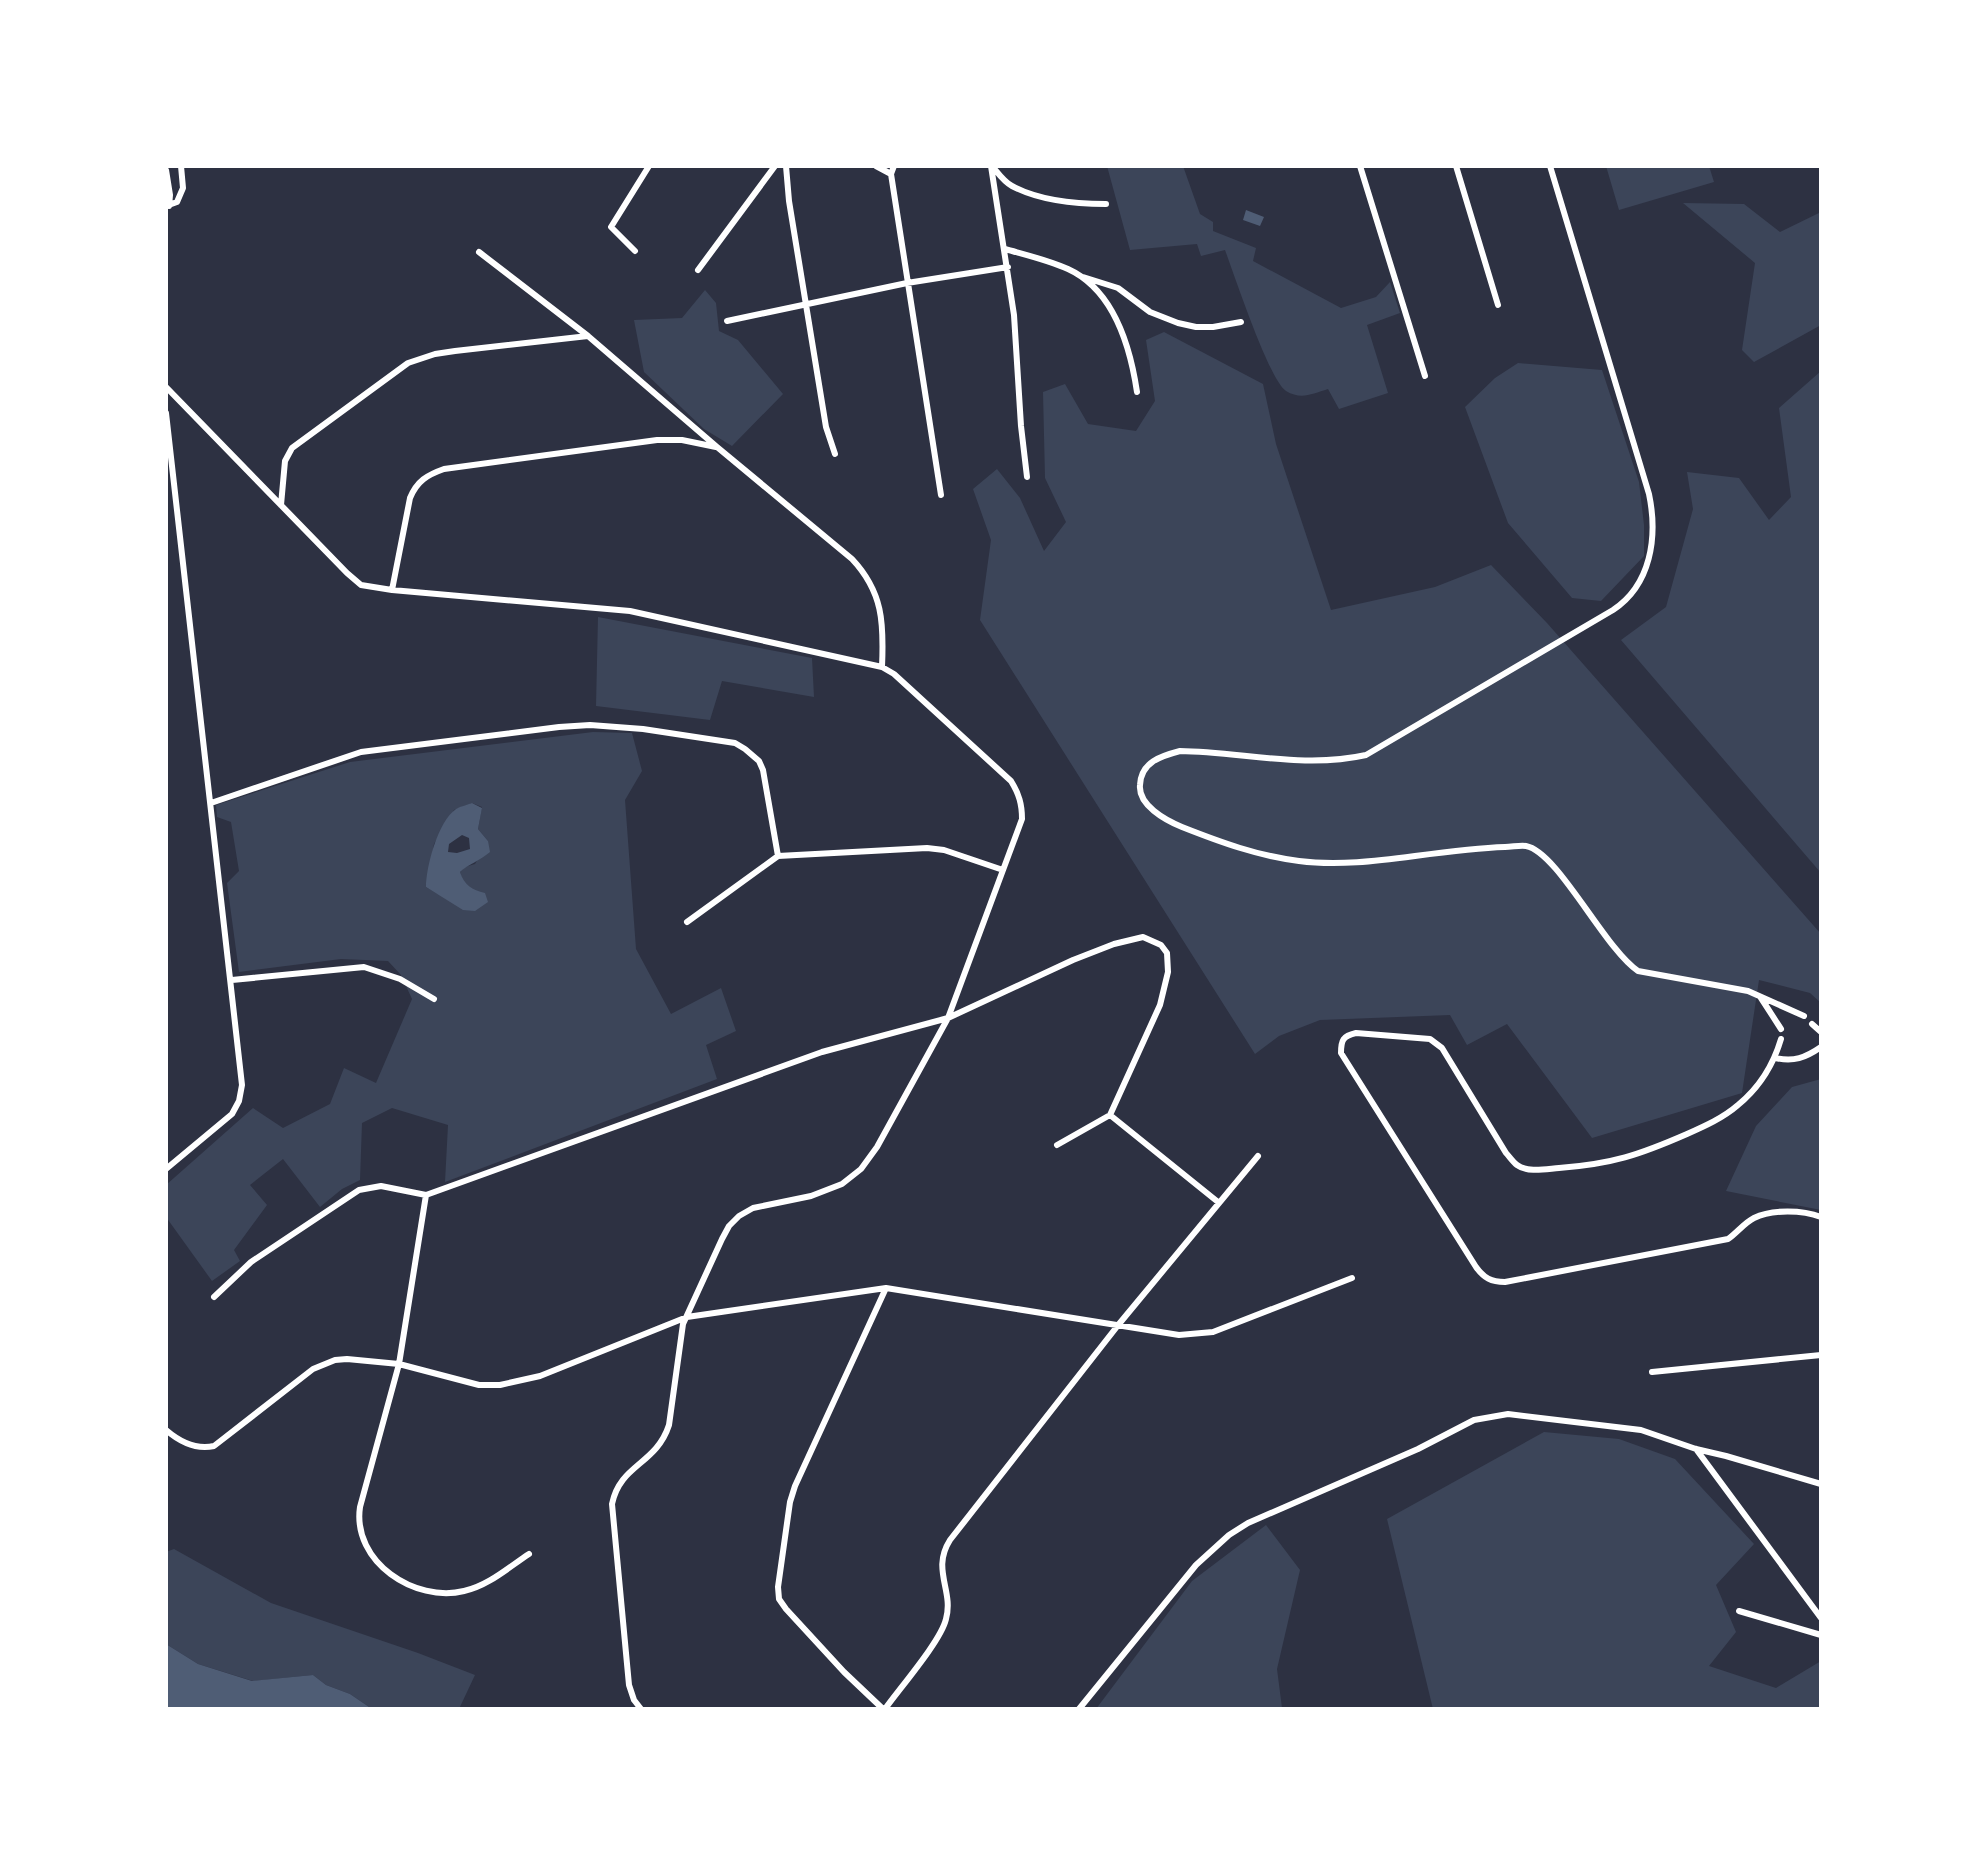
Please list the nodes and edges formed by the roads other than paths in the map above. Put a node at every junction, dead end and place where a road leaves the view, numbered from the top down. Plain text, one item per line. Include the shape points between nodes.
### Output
1 (649, 166) edge
2 (775, 166) edge
3 (786, 166) edge
4 (876, 166) edge
5 (992, 166) edge
6 (1360, 166) edge
7 (1456, 166) edge
8 (1550, 166) edge
9 (181, 169) edge
10 (892, 170) edge
11 (167, 171) edge
12 (1106, 204) dead end
13 (168, 206) edge
14 (1005, 249) junction
15 (635, 251) dead end
16 (479, 252) dead end
17 (1008, 267) junction
18 (698, 270) dead end
19 (1082, 277) junction
20 (907, 283) junction
21 (1498, 305) dead end
22 (807, 306) junction
23 (727, 321) dead end
24 (1241, 322) dead end
25 (588, 336) junction
26 (1425, 376) dead end
27 (166, 387) edge
28 (1137, 391) dead end
29 (166, 413) edge
30 (717, 447) junction
31 (835, 454) dead end
32 (1027, 477) dead end
33 (941, 495) dead end
34 (281, 505) junction
35 (392, 590) junction
36 (882, 667) junction
37 (211, 803) junction
38 (778, 856) junction
39 (1003, 870) junction
40 (687, 922) dead end
41 (232, 980) junction
42 (1761, 998) junction
43 (434, 999) dead end
44 (1804, 1016) dead end
45 (948, 1017) junction
46 (1812, 1024) dead end
47 (1782, 1029) dead end
48 (1821, 1032) edge
49 (1781, 1039) dead end
50 (1821, 1046) edge
51 (1775, 1058) junction
52 (1110, 1115) junction
53 (1057, 1145) dead end
54 (1258, 1156) dead end
55 (166, 1169) edge
56 (426, 1195) junction
57 (1218, 1202) junction
58 (1821, 1217) edge
59 (1352, 1278) dead end
60 (886, 1288) junction
61 (214, 1297) dead end
62 (687, 1317) junction
63 (1119, 1324) junction
64 (1821, 1355) edge
65 (399, 1364) junction
66 (1652, 1372) dead end
67 (166, 1430) edge
68 (1696, 1450) junction
69 (1821, 1484) edge
70 (529, 1554) dead end
71 (1739, 1611) dead end
72 (1821, 1618) edge
73 (1821, 1635) edge
74 (640, 1709) edge
75 (884, 1709) edge
76 (1079, 1709) edge

1 - 15 street via 611,227
2 - 18 street
3 - 22 street
4 - 10 street
5 - 12 street via 1006,181 1026,191 1070,202
5 - 14 street
6 - 26 street
7 - 21 street
8 - 42 street via 1649,494 1652,531 1640,584 1613,610 1366,755 1299,762 1180,751 1146,765 1139,793 1168,821 1249,851 1299,861 1343,863 1527,846 1554,867 1612,946 1638,971 1748,991
9 - 11 street
9 - 13 street via 181,198
10 - 20 street
11 - 13 street
14 - 17 street
14 - 19 street
16 - 25 street
17 - 20 street
17 - 32 street
19 - 24 street via 1118,288 1150,312 1178,323 1204,327
19 - 28 street via 1114,314
20 - 22 street
20 - 33 street
22 - 23 street
22 - 31 street via 826,426
25 - 30 street
25 - 34 street via 435,354 408,363 292,448 285,461
27 - 34 street
29 - 37 street
30 - 35 street via 682,440 634,442 430,474 410,498
30 - 36 street via 861,568 882,615
34 - 35 street via 361,585
35 - 36 street via 630,611
36 - 39 street via 1018,792 1021,819
37 - 38 street via 361,752 559,727 643,729 736,743 755,756 763,770
37 - 41 street
38 - 39 street via 927,848
38 - 40 street
39 - 45 street
41 - 43 street via 364,967 400,979
41 - 55 street via 242,1070 239,1101 232,1114
42 - 44 street
42 - 47 street
45 - 52 street via 1114,944 1143,937 1161,945 1169,961 1160,1005
45 - 56 street via 822,1052
45 - 62 street via 861,1169 842,1184 811,1196 753,1208 739,1216 722,1239
46 - 48 street
49 - 51 street
50 - 51 street via 1800,1059
51 - 58 street via 1755,1089 1712,1122 1621,1160 1538,1170 1517,1165 1506,1153 1442,1048 1430,1039 1356,1032 1346,1035 1340,1053 1482,1276 1494,1282 1728,1239 1763,1216 1800,1212
52 - 53 street
52 - 57 street
54 - 57 street
56 - 61 street via 381,1186 359,1191 251,1262
56 - 65 street
57 - 63 street
59 - 63 street via 1199,1335
60 - 62 street
60 - 63 street
60 - 75 street via 795,1486 778,1587 779,1600 786,1609
62 - 65 street via 516,1383 479,1385
62 - 74 street via 664,1439 619,1483 612,1504 629,1685
63 - 75 street via 943,1551 946,1619
64 - 66 street
65 - 67 street via 347,1359 325,1363 215,1446 195,1447
65 - 70 street via 358,1520 372,1553 412,1588 447,1594 478,1586
68 - 69 street
68 - 72 street
68 - 76 street via 1641,1430 1508,1414 1474,1420 1229,1535 1196,1565
71 - 73 street

